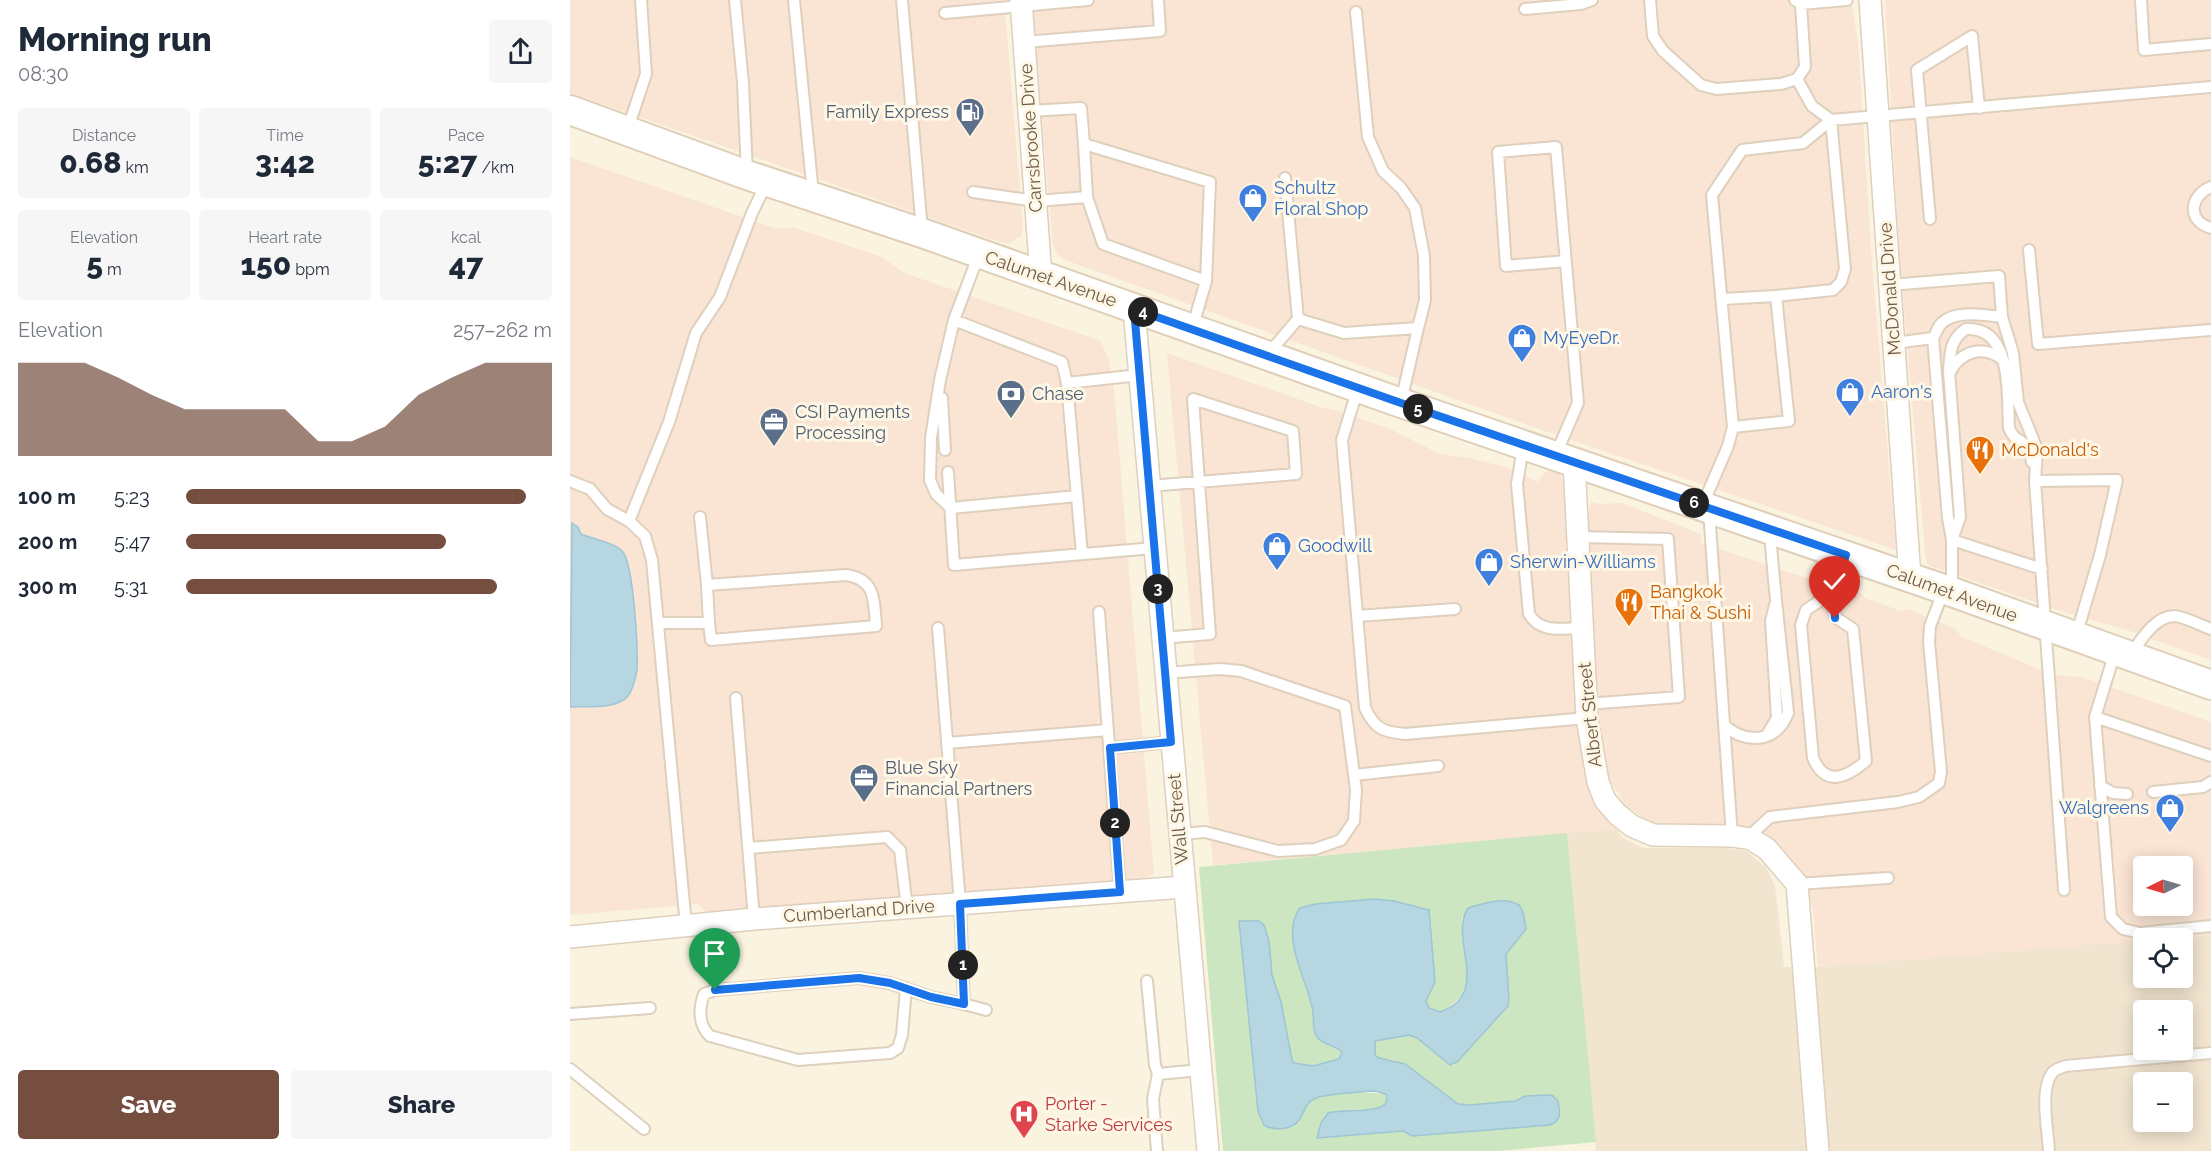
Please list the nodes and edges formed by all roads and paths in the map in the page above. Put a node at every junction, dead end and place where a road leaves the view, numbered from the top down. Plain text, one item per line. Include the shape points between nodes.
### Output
1 (641, 0) edge
2 (735, 0) edge
3 (794, 0) edge
4 (902, 0) edge
5 (1089, 0) edge
6 (1158, 0) edge
7 (1592, 0) edge
8 (1650, 0) edge
9 (1847, 0) edge
10 (1870, 0) edge
11 (2141, 0) edge
12 (1823, 1) edge
13 (1798, 2) edge
14 (1021, 3) edge
15 (1525, 9) dead end
16 (1356, 12) dead end
17 (945, 13) dead end
18 (1024, 42) junction
19 (2211, 44) edge
20 (1797, 79) junction
21 (2211, 87) edge
22 (1978, 108) junction
23 (570, 110) edge
24 (1029, 111) junction
25 (1921, 113) junction
26 (1878, 117) junction
27 (1831, 120) junction
28 (627, 130) junction
29 (1084, 144) junction
30 (757, 178) junction
31 (1285, 178) dead end
32 (2211, 186) edge
33 (973, 192) dead end
34 (813, 196) junction
35 (1087, 197) junction
36 (1036, 201) junction
37 (1930, 219) dead end
38 (2211, 228) edge
39 (922, 233) junction
40 (2029, 250) dead end
41 (979, 254) junction
42 (1566, 261) junction
43 (1041, 277) junction
44 (1206, 281) junction
45 (1890, 285) junction
46 (1776, 296) junction
47 (1722, 299) junction
48 (1134, 309) junction
49 (2002, 317) junction
50 (1298, 319) junction
51 (954, 320) junction
52 (1418, 328) junction
53 (1192, 329) junction
54 (2211, 330) edge
55 (1933, 338) junction
56 (1995, 341) junction
57 (1894, 343) junction
58 (2013, 353) junction
59 (1267, 356) junction
60 (2003, 360) junction
61 (1948, 374) junction
62 (1139, 375) junction
63 (940, 380) junction
64 (1067, 383) junction
65 (1358, 388) junction
66 (1401, 403) junction
67 (1733, 427) junction
68 (1523, 443) junction
69 (945, 450) dead end
70 (1565, 458) junction
71 (948, 472) dead end
72 (2035, 475) junction
73 (570, 481) edge
74 (1199, 483) junction
75 (1149, 486) junction
76 (1077, 496) junction
77 (1706, 507) junction
78 (951, 508) junction
79 (700, 517) dead end
80 (629, 521) junction
81 (1770, 529) junction
82 (1578, 537) junction
83 (1952, 540) junction
84 (1154, 548) junction
85 (1082, 554) junction
86 (1846, 555) junction
87 (2042, 569) junction
88 (1910, 578) junction
89 (707, 585) junction
90 (1948, 591) junction
91 (1833, 592) junction
92 (1455, 609) dead end
93 (1099, 612) dead end
94 (1357, 616) junction
95 (659, 623) junction
96 (709, 623) junction
97 (2045, 627) junction
98 (938, 628) dead end
99 (1582, 628) junction
100 (2211, 629) edge
101 (1162, 638) junction
102 (2076, 638) junction
103 (2122, 654) junction
104 (1165, 673) junction
105 (2211, 685) edge
106 (736, 698) dead end
107 (1587, 711) junction
108 (2095, 717) junction
109 (1725, 726) junction
110 (1108, 730) junction
111 (1171, 742) junction
112 (947, 743) junction
113 (1110, 748) junction
114 (2211, 756) edge
115 (1438, 766) dead end
116 (1354, 775) junction
117 (2211, 782) edge
118 (2100, 786) junction
119 (2153, 792) dead end
120 (2127, 794) dead end
121 (1180, 834) junction
122 (1741, 838) junction
123 (749, 848) junction
124 (1888, 878) dead end
125 (1797, 884) junction
126 (1184, 887) junction
127 (2064, 891) dead end
128 (1120, 892) junction
129 (960, 904) junction
130 (907, 908) junction
131 (754, 919) junction
132 (686, 926) junction
133 (2211, 926) edge
134 (570, 937) edge
135 (1147, 981) dead end
136 (906, 988) junction
137 (964, 1004) junction
138 (650, 1008) dead end
139 (986, 1010) dead end
140 (570, 1014) edge
141 (2211, 1053) edge
142 (570, 1069) edge
143 (1200, 1070) junction
144 (1158, 1074) junction
145 (644, 1129) dead end
146 (1157, 1151) edge
147 (1208, 1151) edge
148 (1818, 1151) edge
149 (2049, 1151) edge

1 - 28 lane via 646,74
2 - 30 lane
3 - 34 lane
4 - 39 lane
5 - 14 lane
6 - 18 lane via 1160,31
7 - 15 lane
8 - 20 lane via 1653,36 1663,51 1701,85 1716,89 1781,84
9 - 12 lane
10 - 26 street, McDonald Drive
11 - 19 lane via 2144,50
12 - 13 lane
13 - 20 lane via 1805,67
14 - 17 lane
14 - 18 street, Carrsbrooke Drive
16 - 52 lane via 1368,137 1383,171 1415,208 1419,227 1425,300
18 - 24 street, Carrsbrooke Drive
20 - 27 lane via 1812,106
21 - 22 lane
22 - 25 lane
22 - 25 lane via 1972,36 1917,70
23 - 28 main road, Calumet Avenue
24 - 29 lane via 1081,108
24 - 36 street, Carrsbrooke Drive
25 - 26 lane
25 - 37 lane
26 - 27 lane
26 - 45 street, McDonald Drive
27 - 46 lane via 1845,269 1841,282 1833,290
27 - 47 lane via 1803,143 1742,150 1712,195
28 - 30 main road, Calumet Avenue
29 - 35 lane
29 - 44 lane via 1210,182
30 - 34 main road, Calumet Avenue
30 - 80 lane via 752,213 720,297 696,333 669,422
31 - 50 lane
32 - 38 lane via 2201,190 2194,205 2196,219
33 - 36 lane
34 - 39 main road, Calumet Avenue
35 - 36 lane
35 - 44 lane via 1103,244
36 - 43 street, Carrsbrooke Drive
39 - 41 main road, Calumet Avenue
40 - 54 lane via 2038,344
41 - 43 main road, Calumet Avenue
41 - 51 lane
42 - 42 lane via 1556,147 1498,153 1506,266
42 - 70 lane via 1578,403
43 - 48 main road, Calumet Avenue
44 - 53 lane
45 - 49 lane via 1999,276
45 - 57 street, McDonald Drive
46 - 47 lane
46 - 67 lane via 1789,421
47 - 67 lane
48 - 53 main road, Calumet Avenue
48 - 62 street, Wall Street
49 - 55 lane via 1956,316 1941,323
49 - 58 lane
50 - 52 lane via 1344,333
50 - 59 lane
51 - 63 lane
51 - 64 lane via 1062,362
52 - 66 lane
53 - 59 main road, Calumet Avenue
55 - 57 lane
55 - 83 lane
56 - 58 lane
56 - 60 lane
56 - 61 lane via 1980,329 1960,332 1953,340
57 - 88 street, McDonald Drive
58 - 72 lane via 2018,402 2037,449
59 - 65 main road, Calumet Avenue
60 - 61 lane via 1989,351 1973,352 1957,360
60 - 72 lane via 2009,428 2013,437 2029,449
61 - 83 lane via 1960,517
62 - 64 lane
62 - 75 street, Wall Street
63 - 69 lane
63 - 78 lane via 930,480 936,494
64 - 76 lane
65 - 66 main road, Calumet Avenue
65 - 94 lane via 1342,440
66 - 68 main road, Calumet Avenue
67 - 77 lane
68 - 70 main road, Calumet Avenue
68 - 99 lane via 1516,484 1529,614 1541,627
70 - 77 main road, Calumet Avenue
70 - 82 street, Albert Street
71 - 78 lane
72 - 87 lane
72 - 102 lane via 2117,480
73 - 80 lane via 590,489 607,509
74 - 74 lane via 1296,474 1293,431 1193,399
74 - 75 lane
74 - 101 lane via 1210,634
75 - 84 street, Wall Street
76 - 78 lane
76 - 85 lane
77 - 81 main road, Calumet Avenue
77 - 109 lane
78 - 85 lane via 954,565
79 - 89 lane
80 - 95 lane via 641,531 651,551
81 - 86 main road, Calumet Avenue
81 - 109 lane via 1788,713 1777,731 1767,736 1744,738
82 - 99 street, Albert Street
82 - 107 lane via 1668,539 1679,697
83 - 87 lane
83 - 90 lane
84 - 85 lane
84 - 101 street, Wall Street
86 - 88 main road, Calumet Avenue
86 - 91 lane
87 - 97 lane
88 - 90 main road, Calumet Avenue
89 - 96 lane
89 - 96 lane via 857,576 870,589 876,626 711,640
90 - 97 main road, Calumet Avenue
90 - 122 lane via 1930,626 1929,642 1939,783 1919,797 1898,802 1770,817
91 - 91 lane via 1806,610 1801,625 1813,758 1818,769 1834,777 1849,776 1866,761 1853,629 1835,618
92 - 94 lane
93 - 110 lane
94 - 107 lane via 1365,708 1379,729 1405,734
95 - 96 lane
95 - 132 lane
97 - 102 main road, Calumet Avenue
97 - 127 lane
98 - 112 lane
99 - 107 street, Albert Street
100 - 103 lane via 2174,616 2150,628
101 - 104 street, Wall Street
102 - 103 main road, Calumet Avenue
103 - 105 main road, Calumet Avenue
103 - 108 lane
104 - 111 street, Wall Street
104 - 116 lane via 1241,671 1345,706
106 - 123 lane
107 - 122 street, Albert Street via 1598,782 1605,800 1617,814 1653,835
108 - 114 lane
108 - 118 lane
109 - 122 lane
110 - 112 lane
110 - 113 lane
111 - 113 lane
111 - 121 street, Wall Street
112 - 129 lane
113 - 128 lane
115 - 116 lane
116 - 121 lane via 1354,821 1341,840 1315,849 1278,851 1205,832
117 - 119 lane via 2203,787
118 - 120 lane via 2113,793
118 - 133 lane via 2111,917 2123,929 2140,933
121 - 126 street, Wall Street
122 - 125 street via 1767,849
123 - 130 lane via 887,837 900,850
123 - 131 lane
124 - 125 lane
125 - 148 street
126 - 128 street, Cumberland Drive
126 - 143 street, Wall Street
128 - 129 street, Cumberland Drive
129 - 130 street, Cumberland Drive
129 - 137 lane
130 - 131 street, Cumberland Drive
131 - 132 street, Cumberland Drive
132 - 134 street, Cumberland Drive
135 - 144 lane
136 - 136 lane via 859,978 715,990 704,994 701,1018 710,1036 798,1060 890,1053 898,1048 902,1035
136 - 137 lane
137 - 139 lane
138 - 140 lane
141 - 149 lane via 2065,1066 2054,1071 2045,1097
142 - 145 lane
143 - 144 lane
143 - 147 street, Wall Street
144 - 146 lane via 1153,1099

